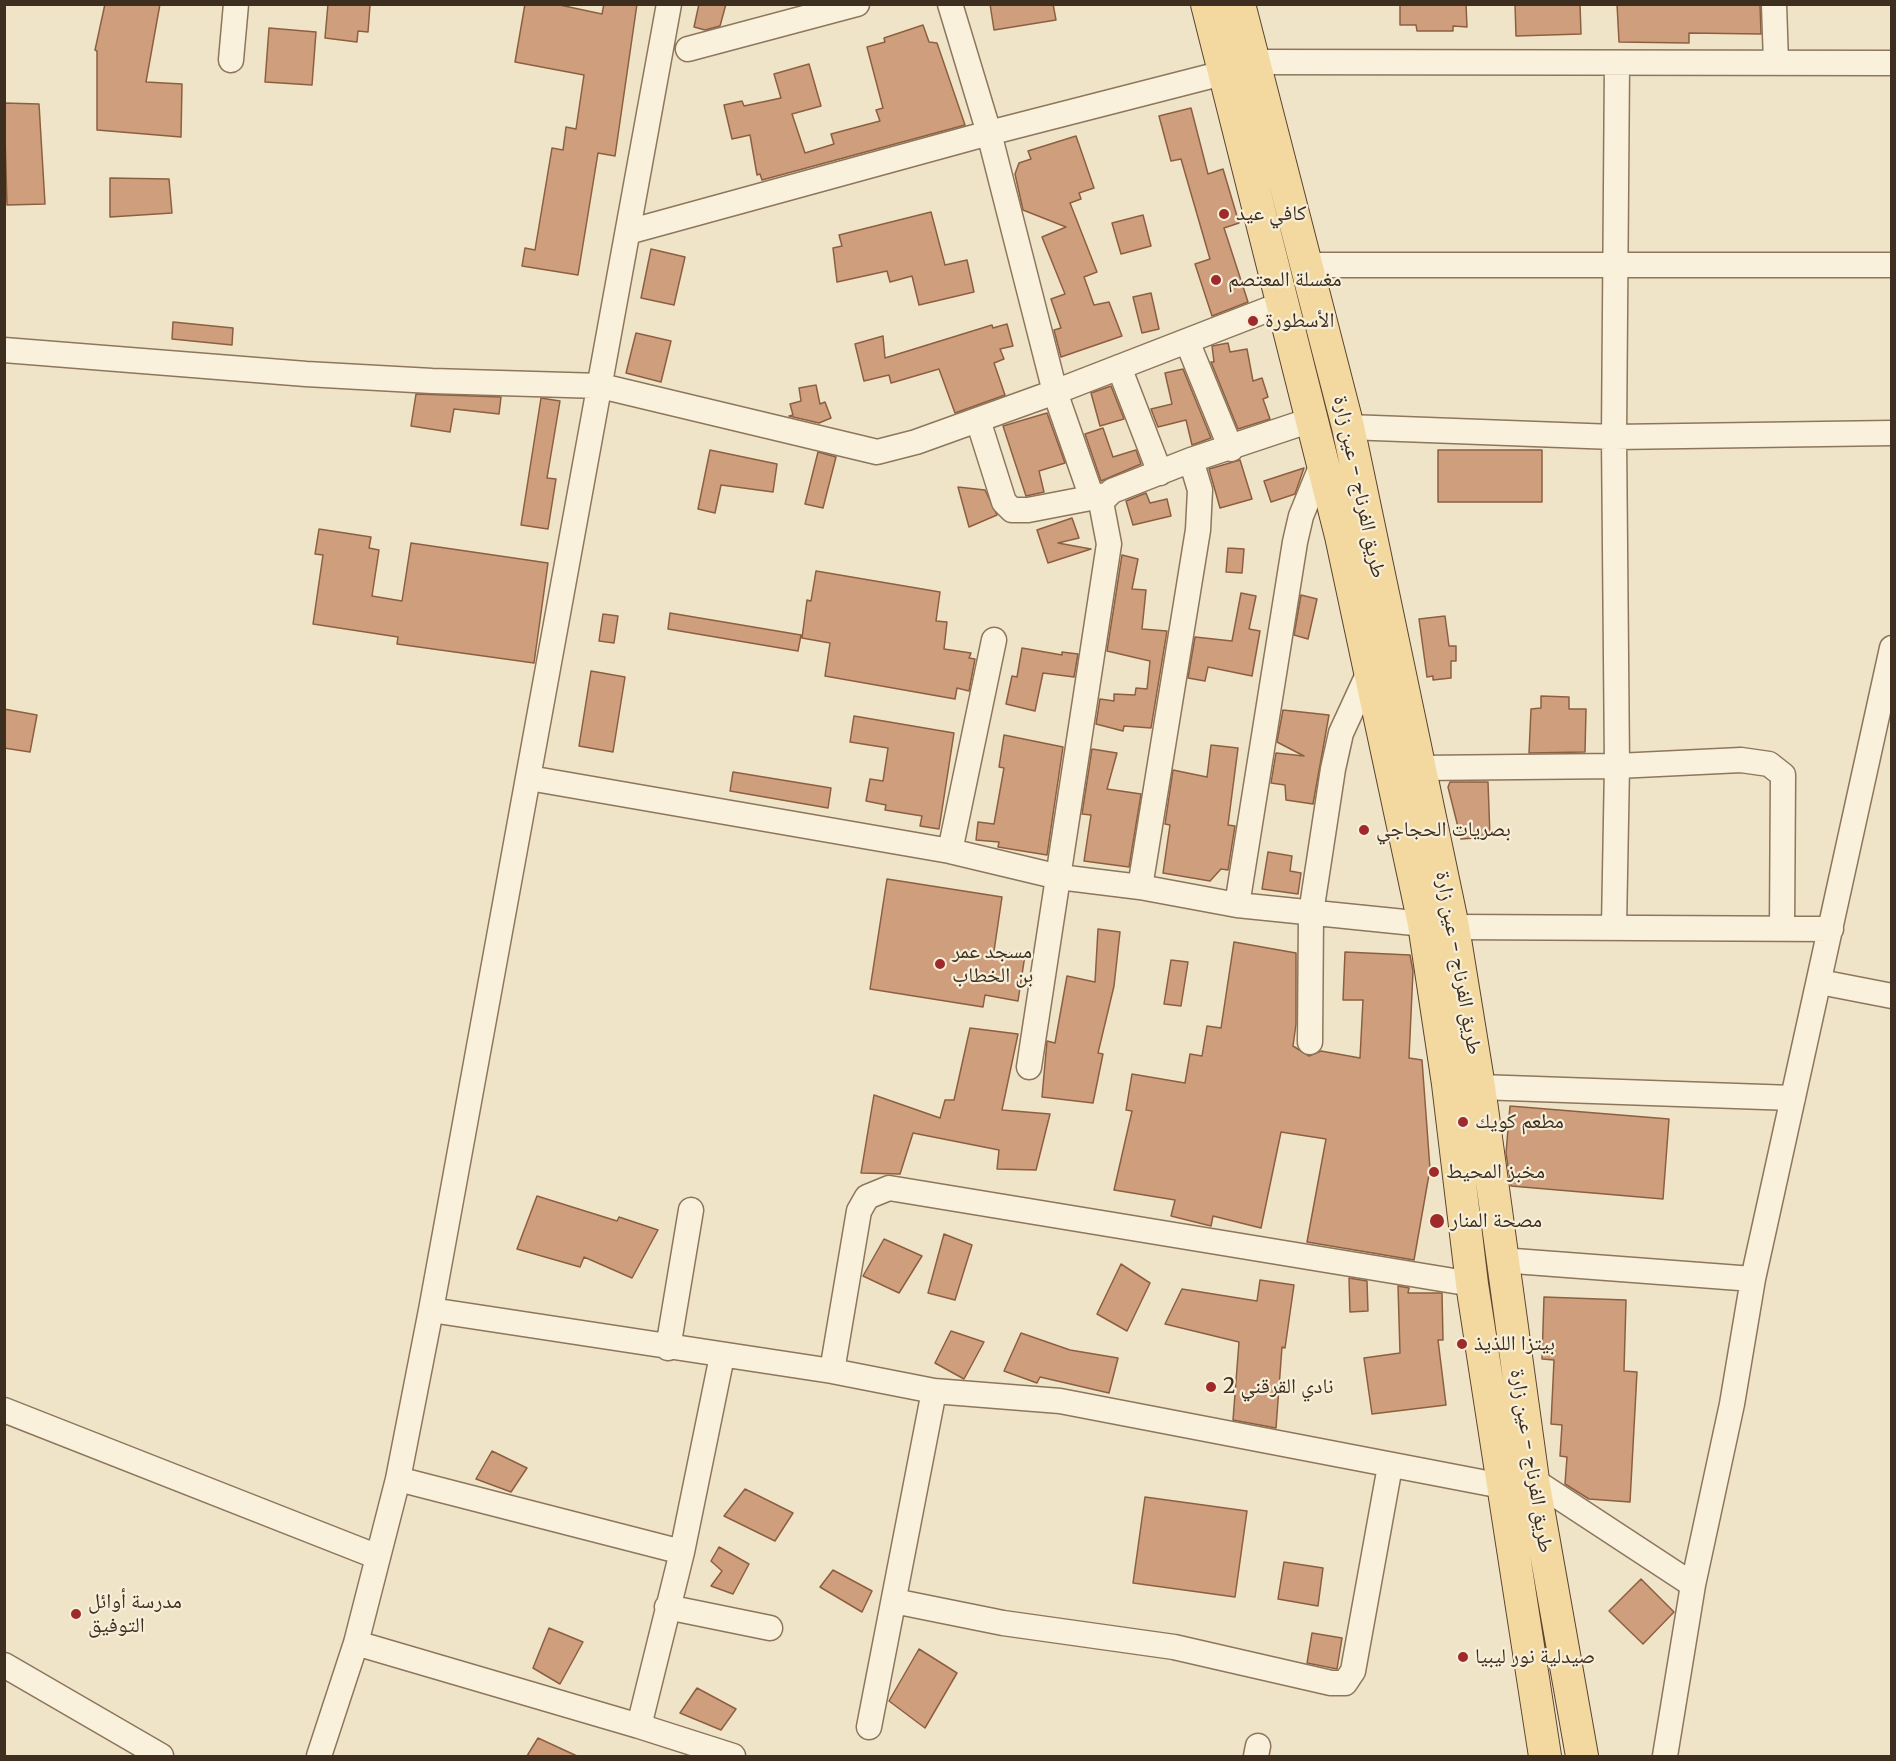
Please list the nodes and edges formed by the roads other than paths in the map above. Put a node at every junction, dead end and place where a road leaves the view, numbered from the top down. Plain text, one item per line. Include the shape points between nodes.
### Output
1 (236, 4) edge
2 (669, 4) edge
3 (857, 4) edge
4 (950, 4) edge
5 (1207, 4) edge
6 (1239, 4) edge
7 (1774, 4) edge
8 (688, 49) dead end
9 (231, 60) dead end
10 (1254, 63) junction
11 (1617, 63) junction
12 (1776, 63) junction
13 (1892, 63) edge
14 (1223, 73) junction
15 (989, 133) junction
16 (628, 232) junction
17 (1306, 265) junction
18 (1614, 265) junction
19 (1892, 265) edge
20 (1282, 304) junction
21 (1186, 341) junction
22 (4, 350) edge
23 (1119, 367) junction
24 (601, 386) junction
25 (1055, 392) junction
26 (978, 420) junction
27 (1311, 420) junction
28 (1348, 427) junction
29 (1892, 433) edge
30 (1614, 437) junction
31 (1231, 449) junction
32 (1191, 460) junction
33 (1323, 462) junction
34 (1160, 473) junction
35 (1099, 496) junction
36 (994, 640) dead end
37 (1892, 648) edge
38 (1370, 670) junction
39 (1617, 766) junction
40 (1421, 768) junction
41 (529, 778) junction
42 (950, 851) junction
43 (1059, 877) junction
44 (1140, 887) junction
45 (1237, 905) junction
46 (1311, 913) junction
47 (1438, 925) junction
48 (1614, 927) junction
49 (1782, 928) junction
50 (1831, 929) junction
51 (1820, 982) junction
52 (1892, 996) edge
53 (1310, 1042) dead end
54 (1029, 1067) dead end
55 (1479, 1086) junction
56 (1793, 1098) junction
57 (691, 1210) dead end
58 (1501, 1260) junction
59 (1753, 1279) junction
60 (1472, 1284) junction
61 (431, 1310) junction
62 (668, 1348) junction
63 (722, 1356) junction
64 (832, 1371) junction
65 (934, 1391) junction
66 (4, 1410) edge
67 (1390, 1466) junction
68 (398, 1479) junction
69 (1533, 1480) junction
70 (1502, 1486) junction
71 (681, 1552) junction
72 (378, 1557) junction
73 (1693, 1585) junction
74 (894, 1601) junction
75 (667, 1607) junction
76 (770, 1628) dead end
77 (356, 1643) junction
78 (4, 1665) edge
79 (639, 1726) junction
80 (869, 1727) dead end
81 (161, 1756) edge
82 (319, 1756) edge
83 (734, 1756) edge
84 (1545, 1756) edge
85 (1582, 1756) edge
86 (1665, 1756) edge

1 - 9 street
2 - 16 street
3 - 8 street
4 - 15 street
5 - 14 main road, طريق الفرناج - عين زارة
6 - 10 main road, طريق الفرناج - عين زارة
7 - 12 street
10 - 11 street
10 - 17 main road, طريق الفرناج - عين زارة
11 - 12 street
11 - 18 street
12 - 13 street
14 - 15 street
14 - 20 main road, طريق الفرناج - عين زارة
15 - 16 street
15 - 25 street
16 - 24 street
17 - 18 street
17 - 28 main road, طريق الفرناج - عين زارة
18 - 19 street
18 - 30 street
20 - 21 street
20 - 27 main road, طريق الفرناج - عين زارة
21 - 23 street
21 - 31 street
22 - 24 street via 306,374
23 - 25 street
23 - 34 street
24 - 26 street via 877,452
24 - 41 street
25 - 26 street
25 - 35 street
26 - 35 street via 1004,502 1012,510
27 - 31 street
27 - 33 main road, طريق الفرناج - عين زارة
28 - 30 street
28 - 40 main road, طريق الفرناج - عين زارة
29 - 30 street
30 - 39 street
31 - 32 street
32 - 34 street
32 - 44 street via 1200,490 1198,530
33 - 38 main road, طريق الفرناج - عين زارة
33 - 45 street via 1295,542
34 - 35 street
35 - 43 street via 1109,544
36 - 42 street
37 - 50 street
38 - 46 street via 1341,733
38 - 47 main road, طريق الفرناج - عين زارة
39 - 40 street
39 - 48 street
39 - 49 street via 1741,760 1769,764 1783,775
40 - 47 main road, طريق الفرناج - عين زارة
41 - 42 street
41 - 61 street
42 - 43 street
43 - 44 street
43 - 54 street
44 - 45 street
45 - 46 street
46 - 47 street
46 - 53 street
47 - 48 street
47 - 55 main road, طريق الفرناج - عين زارة
47 - 60 main road, طريق الفرناج - عين زارة via 1449,1084
48 - 49 street
49 - 50 street
50 - 51 street
51 - 52 street
51 - 56 street
55 - 56 street
55 - 58 main road, طريق الفرناج - عين زارة
56 - 59 street
57 - 62 street
58 - 59 street
58 - 69 main road, طريق الفرناج - عين زارة
59 - 73 street via 1732,1404
60 - 64 street via 889,1188 867,1197 859,1210
60 - 70 main road, طريق الفرناج - عين زارة
61 - 62 street
61 - 68 street
62 - 63 street
63 - 64 street
63 - 71 street
64 - 65 street
65 - 67 street via 1060,1401
65 - 74 street
66 - 72 street
67 - 70 street
67 - 74 street via 1353,1671 1345,1683 1174,1647 1003,1623
68 - 71 street
68 - 72 street
69 - 73 street
69 - 85 main road, طريق الفرناج - عين زارة
70 - 84 main road, طريق الفرناج - عين زارة
71 - 75 street
72 - 77 street
73 - 86 street
74 - 80 street
75 - 76 street
75 - 79 street
77 - 79 street
77 - 82 street
78 - 81 street
79 - 83 street

